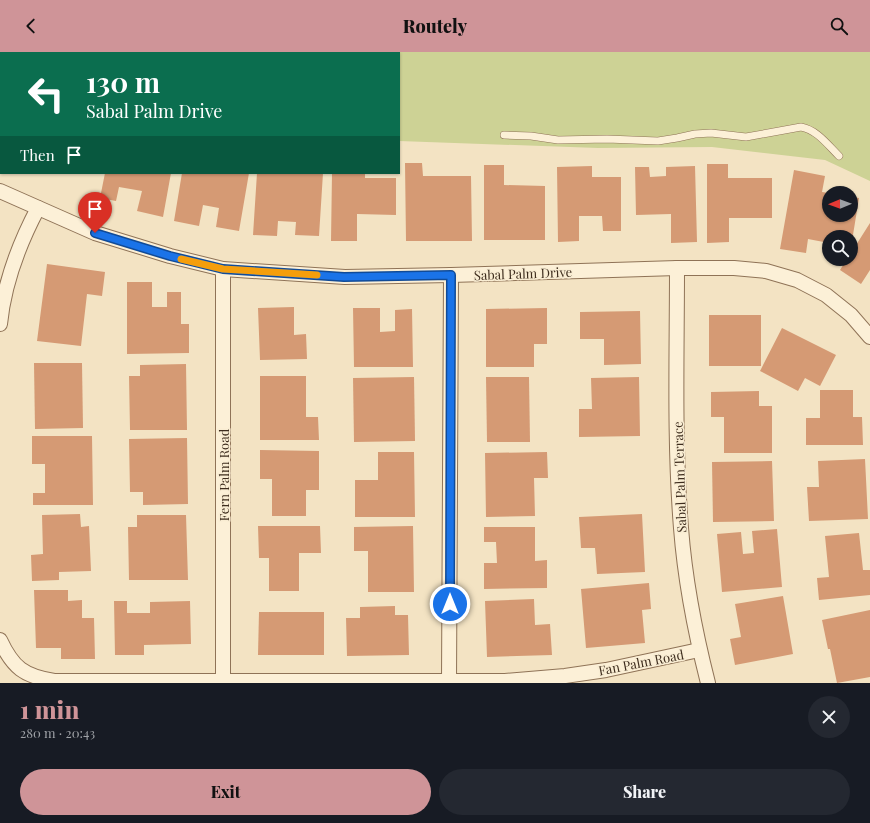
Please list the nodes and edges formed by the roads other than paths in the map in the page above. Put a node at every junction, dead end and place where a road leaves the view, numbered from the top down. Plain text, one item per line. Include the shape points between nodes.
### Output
1 (504, 135) dead end
2 (839, 156) dead end
3 (0, 191) edge
4 (38, 208) junction
5 (677, 268) junction
6 (223, 269) junction
7 (451, 275) junction
8 (0, 324) edge
9 (870, 338) edge
10 (0, 640) edge
11 (699, 650) junction
12 (223, 681) junction
13 (450, 682) junction
14 (708, 683) edge

1 - 2 lane via 558,140 658,141 711,133 746,137 801,127 816,132
3 - 4 street, Sabal Palm Drive
4 - 6 street, Sabal Palm Drive via 95,233 133,246
4 - 8 street via 16,256 6,289
5 - 7 street, Sabal Palm Drive
5 - 9 street, Sabal Palm Drive via 751,269 797,280 832,300 850,315
5 - 11 street, Sabal Palm Terrace via 677,468 688,591
6 - 7 street, Sabal Palm Drive via 344,277
6 - 12 street, Fern Palm Road
7 - 13 street
10 - 12 street, Fan Palm Road via 7,655 19,669 35,678 54,681
11 - 13 street, Fan Palm Road via 565,676
11 - 14 street, Sabal Palm Terrace
12 - 13 street, Fan Palm Road

